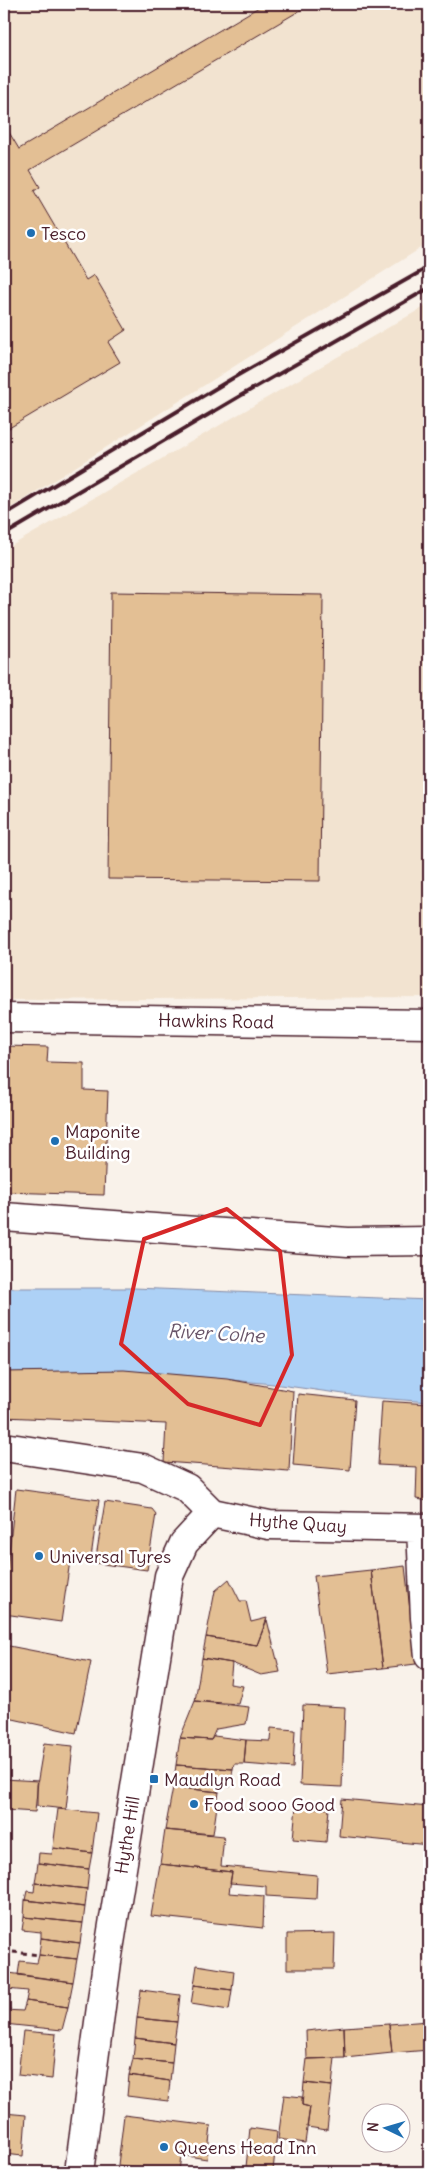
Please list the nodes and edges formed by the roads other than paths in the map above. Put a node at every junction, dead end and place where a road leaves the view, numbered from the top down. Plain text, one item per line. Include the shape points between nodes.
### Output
1 (4, 1018) edge
2 (429, 1024) edge
3 (4, 1217) edge
4 (429, 1241) edge
5 (4, 1447) edge
6 (212, 1513) junction
7 (425, 1528) edge
8 (429, 1656) edge
9 (79, 2172) edge

1 - 2 street, Hawkins Road
3 - 4 street via 338,1241
5 - 6 street via 143,1468 187,1488
6 - 7 street, Hythe Quay via 269,1525
6 - 9 street, Hythe Hill via 184,1543 169,1576 107,1962
7 - 8 street via 424,1618

